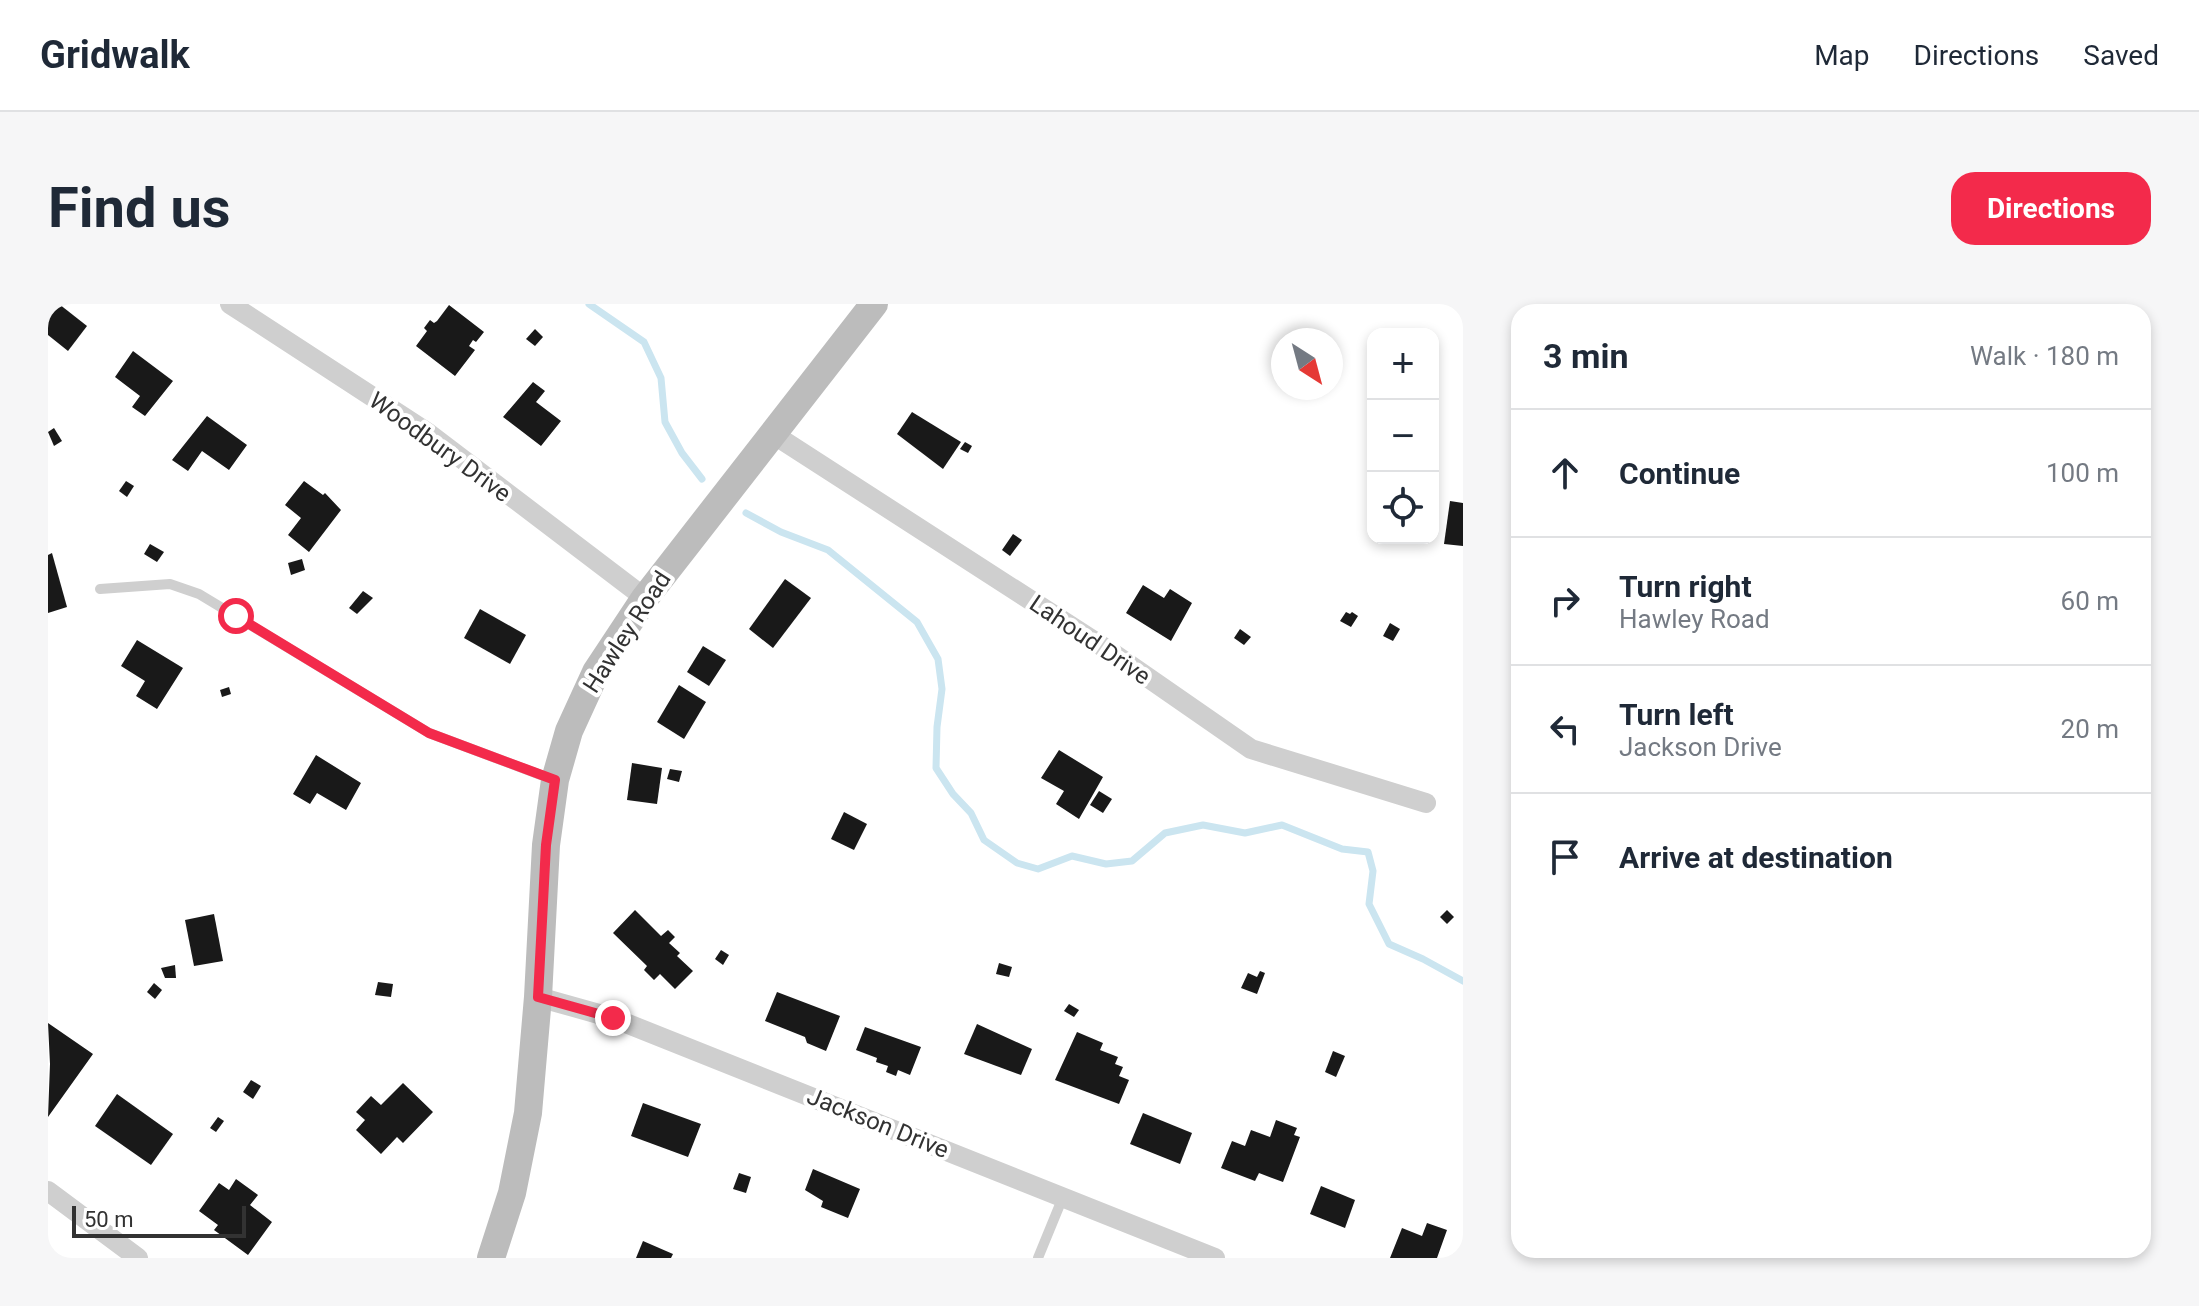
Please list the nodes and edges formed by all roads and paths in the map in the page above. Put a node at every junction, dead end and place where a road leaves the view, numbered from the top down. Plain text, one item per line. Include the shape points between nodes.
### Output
1 (230, 304) edge
2 (874, 304) edge
3 (773, 434) junction
4 (100, 589) dead end
5 (645, 598) junction
6 (555, 780) junction
7 (1426, 803) dead end
8 (538, 997) junction
9 (48, 1191) edge
10 (1063, 1197) junction
11 (138, 1258) edge
12 (491, 1258) edge
13 (1038, 1258) edge
14 (1215, 1258) edge

1 - 5 street, Woodbury Drive via 428,433
2 - 3 street, Hawley Road
3 - 5 street, Hawley Road
3 - 7 street, Lahoud Drive via 1251,749
4 - 6 lane via 170,584 199,594 429,733
5 - 6 street, Hawley Road via 596,672 569,731
6 - 8 street, Hawley Road
8 - 10 street, Jackson Drive via 613,1018
8 - 12 street, Hawley Road via 528,1113 512,1193
9 - 11 street
10 - 13 lane
10 - 14 street, Jackson Drive

